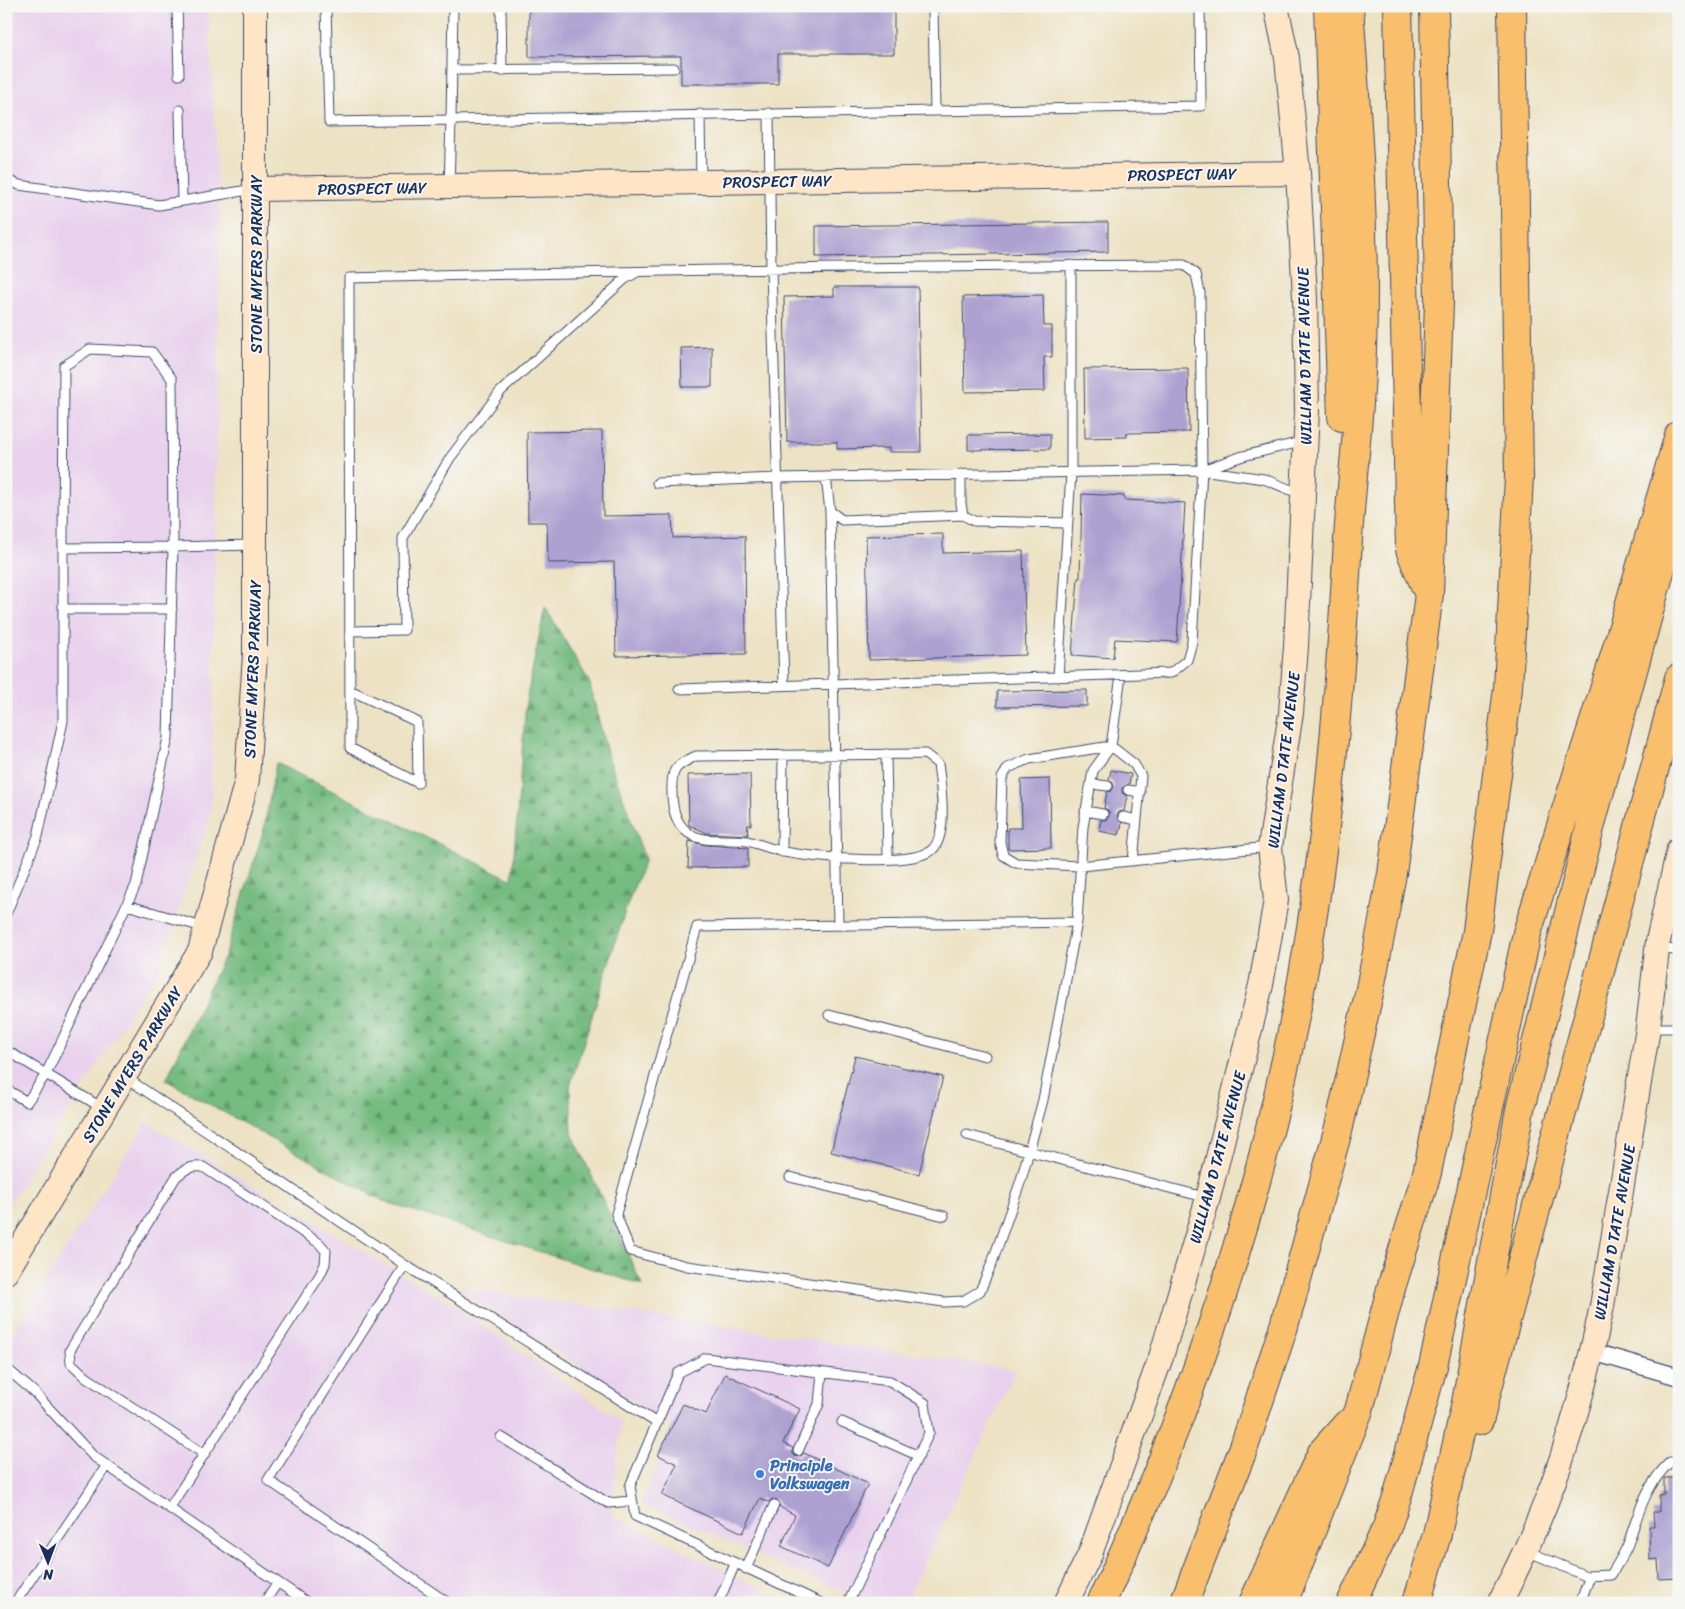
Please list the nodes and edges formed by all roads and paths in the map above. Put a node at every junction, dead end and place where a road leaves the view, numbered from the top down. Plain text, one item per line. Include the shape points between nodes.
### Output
1 (177, 6) edge
2 (255, 6) edge
3 (326, 6) edge
4 (453, 6) edge
5 (501, 6) edge
6 (933, 6) edge
7 (1200, 6) edge
8 (1276, 6) edge
9 (1328, 6) edge
10 (1349, 6) edge
11 (1398, 6) edge
12 (1434, 6) edge
13 (1512, 6) edge
14 (674, 68) dead end
15 (452, 70) junction
16 (502, 71) junction
17 (179, 75) dead end
18 (180, 110) dead end
19 (935, 111) junction
20 (769, 113) junction
21 (700, 114) junction
22 (451, 120) junction
23 (1298, 173) junction
24 (6, 179) edge
25 (770, 181) junction
26 (701, 182) junction
27 (449, 187) junction
28 (257, 189) junction
29 (182, 201) junction
30 (1071, 265) junction
31 (771, 268) junction
32 (640, 271) junction
33 (1679, 435) edge
34 (1306, 441) junction
35 (1202, 470) junction
36 (1071, 473) junction
37 (1352, 473) junction
38 (961, 474) junction
39 (826, 477) junction
40 (778, 478) junction
41 (657, 483) dead end
42 (1304, 496) junction
43 (1679, 502) edge
44 (830, 511) junction
45 (963, 515) junction
46 (1068, 523) junction
47 (256, 545) junction
48 (173, 547) junction
49 (63, 548) junction
50 (1429, 594) junction
51 (63, 609) junction
52 (172, 609) junction
53 (350, 630) junction
54 (1121, 675) junction
55 (1058, 676) junction
56 (1679, 678) edge
57 (834, 682) junction
58 (784, 684) junction
59 (679, 689) dead end
60 (350, 690) junction
61 (1111, 746) junction
62 (835, 754) junction
63 (886, 754) junction
64 (783, 755) junction
65 (1091, 784) junction
66 (1108, 786) dead end
67 (1128, 790) dead end
68 (1140, 792) junction
69 (1085, 811) junction
70 (1103, 814) dead end
71 (1123, 817) dead end
72 (1137, 820) junction
73 (1270, 847) junction
74 (1679, 849) edge
75 (782, 852) junction
76 (888, 858) junction
77 (837, 860) junction
78 (1133, 861) junction
79 (1080, 866) junction
80 (127, 904) junction
81 (6, 914) edge
82 (1077, 922) junction
83 (838, 924) junction
84 (206, 928) junction
85 (1668, 949) edge
86 (829, 1015) dead end
87 (1648, 1028) junction
88 (1679, 1028) edge
89 (6, 1050) edge
90 (986, 1056) dead end
91 (46, 1074) junction
92 (124, 1076) junction
93 (6, 1089) edge
94 (104, 1109) junction
95 (967, 1134) dead end
96 (1029, 1151) junction
97 (790, 1177) dead end
98 (1208, 1198) junction
99 (944, 1216) dead end
100 (405, 1265) junction
101 (6, 1272) edge
102 (1593, 1352) junction
103 (6, 1368) edge
104 (822, 1373) junction
105 (1679, 1376) edge
106 (1359, 1410) junction
107 (842, 1422) dead end
108 (657, 1423) junction
109 (501, 1437) dead end
110 (798, 1451) dead end
111 (204, 1454) junction
112 (919, 1456) junction
113 (1679, 1462) edge
114 (107, 1465) junction
115 (632, 1502) junction
116 (774, 1505) dead end
117 (170, 1507) junction
118 (1387, 1527) junction
119 (1525, 1550) junction
120 (735, 1564) junction
121 (746, 1569) junction
122 (1590, 1576) junction
123 (277, 1583) junction
124 (15, 1603) edge
125 (264, 1603) edge
126 (308, 1603) edge
127 (448, 1603) edge
128 (718, 1603) edge
129 (821, 1603) edge
130 (848, 1603) edge
131 (1066, 1603) edge
132 (1101, 1603) edge
133 (1184, 1603) edge
134 (1253, 1603) edge
135 (1282, 1603) edge
136 (1351, 1603) edge
137 (1369, 1603) edge
138 (1417, 1603) edge
139 (1428, 1603) edge
140 (1500, 1603) edge
141 (1580, 1603) edge

1 - 17 lane
2 - 28 main road, STONE MYERS PARKWAY
3 - 22 lane via 329,122
4 - 15 lane
5 - 16 lane
6 - 19 lane
7 - 19 lane via 1201,106
8 - 23 main road, WILLIAM D TATE AVENUE via 1287,58
9 - 37 highway via 1343,454
10 - 37 highway via 1360,162 1362,351
11 - 50 highway via 1410,550
12 - 50 highway via 1439,302
13 - 106 highway via 1519,477 1508,688 1477,931 1427,1173 1392,1285
14 - 16 lane
15 - 16 lane
15 - 22 lane
18 - 29 lane
19 - 20 lane
20 - 21 lane
20 - 25 lane
21 - 22 lane
21 - 26 lane
22 - 27 lane
23 - 25 main road, PROSPECT WAY
23 - 34 main road, WILLIAM D TATE AVENUE via 1305,297
24 - 29 lane via 19,186 159,205
25 - 26 main road, PROSPECT WAY
25 - 31 lane
26 - 27 main road, PROSPECT WAY
27 - 28 main road, PROSPECT WAY
28 - 29 lane
28 - 47 main road, STONE MYERS PARKWAY
30 - 31 lane
30 - 35 lane via 1184,265 1196,274 1200,293
30 - 36 lane
31 - 32 lane
31 - 40 lane
32 - 53 lane via 625,279 500,392 450,458 403,538 404,630
32 - 53 lane via 350,278
33 - 118 highway via 1611,668 1527,933 1433,1366
34 - 35 lane
34 - 42 main road, WILLIAM D TATE AVENUE
35 - 36 lane
35 - 42 lane via 1264,479
35 - 54 lane via 1192,642 1187,660 1171,673
36 - 38 lane
36 - 46 lane
37 - 132 highway via 1339,688 1327,817 1302,982 1280,1086 1246,1218 1193,1382 1146,1504
38 - 39 lane
38 - 45 lane
39 - 40 lane
39 - 44 lane
40 - 41 lane
40 - 58 lane
42 - 73 main road, WILLIAM D TATE AVENUE via 1291,713
43 - 138 highway via 1591,824 1520,1109 1466,1402 1437,1534
44 - 45 lane via 842,520
44 - 57 lane
45 - 46 lane via 974,521
46 - 55 lane
47 - 48 lane
47 - 84 main road, STONE MYERS PARKWAY via 256,654 247,780
48 - 49 lane
48 - 49 lane via 172,379 152,352 90,349 64,366
48 - 52 lane
49 - 51 lane
50 - 133 highway via 1392,874 1339,1126 1284,1326 1244,1448
51 - 52 lane
51 - 81 lane via 63,721 38,836
52 - 80 lane via 168,738 136,885
53 - 60 lane
54 - 55 lane
54 - 61 lane
55 - 57 lane
56 - 139 highway via 1448,1543
57 - 58 lane
57 - 62 lane
58 - 59 lane
60 - 60 lane via 350,748 418,783 417,722
61 - 65 lane via 1093,771
61 - 68 lane via 1134,764 1141,776
61 - 79 lane via 1029,759 1008,768 1002,778 1000,842 1003,855 1016,863
62 - 63 lane
62 - 64 lane
62 - 77 lane
63 - 76 lane
63 - 76 lane via 925,754 938,764 941,782 941,835 932,850 913,857
64 - 75 lane
64 - 75 lane via 696,756 678,765 672,774 672,810 681,827 695,836 746,841
65 - 66 lane
65 - 69 lane
67 - 68 lane
68 - 72 lane
69 - 70 lane
69 - 79 lane
71 - 72 lane
72 - 78 lane
73 - 78 lane
73 - 98 main road, WILLIAM D TATE AVENUE via 1276,900 1261,985
74 - 85 main road, WILLIAM D TATE AVENUE
75 - 77 lane
76 - 77 lane
77 - 83 lane
78 - 79 lane
79 - 82 lane
80 - 84 lane
80 - 91 lane
82 - 83 lane
82 - 96 lane
83 - 96 lane via 697,928 616,1214 630,1251 687,1266 963,1302 980,1291
84 - 92 main road, STONE MYERS PARKWAY via 200,951
85 - 87 main road, WILLIAM D TATE AVENUE
86 - 90 lane
87 - 88 lane
87 - 102 main road, WILLIAM D TATE AVENUE
89 - 91 lane
91 - 93 lane via 27,1102
91 - 94 lane
92 - 94 main road, STONE MYERS PARKWAY
92 - 100 lane
94 - 101 main road, STONE MYERS PARKWAY
95 - 96 lane
96 - 98 lane
97 - 99 lane
98 - 131 main road, WILLIAM D TATE AVENUE via 1161,1357 1090,1554
100 - 108 lane
100 - 127 lane via 268,1480
102 - 105 street
102 - 119 main road, WILLIAM D TATE AVENUE via 1566,1448
103 - 114 lane via 34,1392 94,1456
104 - 108 lane via 706,1358 678,1372
104 - 110 lane via 819,1404
104 - 112 lane via 890,1381 925,1403 929,1433
106 - 134 highway via 1322,1452
106 - 135 highway
107 - 112 lane
108 - 115 lane via 630,1486
109 - 115 lane via 608,1504
111 - 111 lane via 320,1275 326,1264 326,1251 319,1243 204,1167 196,1166 187,1167 176,1177 70,1350 70,1362 86,1377
111 - 117 lane
112 - 130 lane
113 - 122 lane via 1670,1462 1655,1475 1627,1546 1611,1575
114 - 117 lane
114 - 124 lane
115 - 120 lane via 635,1516
116 - 121 lane
117 - 123 lane
118 - 136 highway
118 - 137 highway via 1386,1564
119 - 122 lane
119 - 140 main road, WILLIAM D TATE AVENUE
120 - 121 lane
120 - 128 lane
121 - 129 lane
122 - 141 lane
123 - 125 lane
123 - 126 lane

